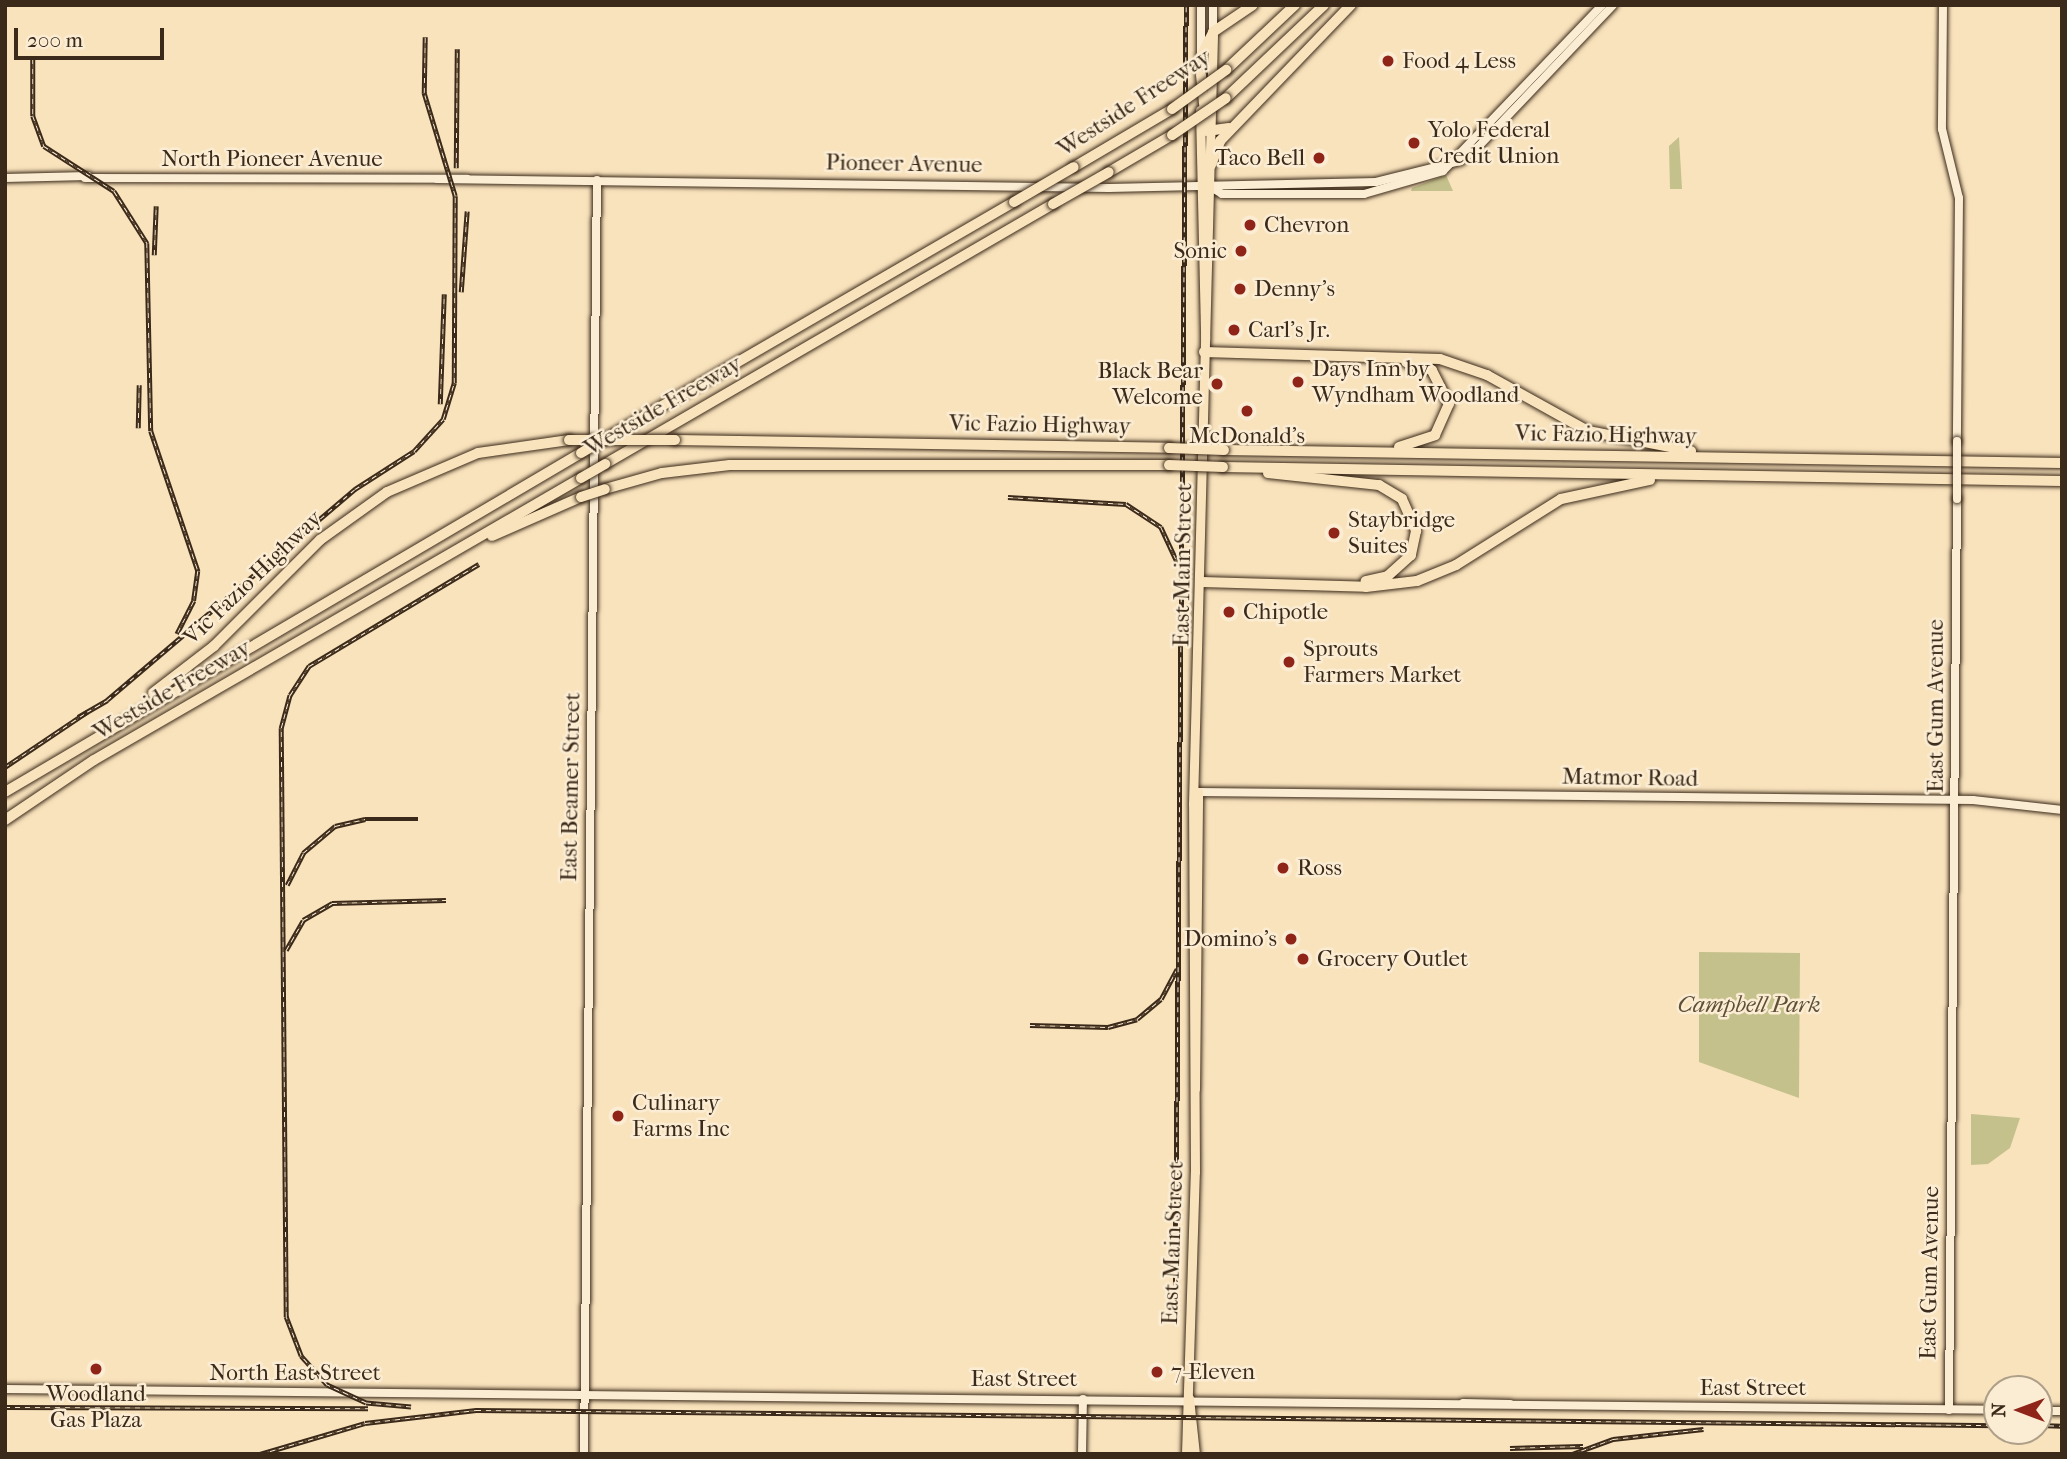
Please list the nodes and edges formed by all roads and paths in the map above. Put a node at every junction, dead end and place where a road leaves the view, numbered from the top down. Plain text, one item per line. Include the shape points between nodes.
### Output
1 (1201, 5) edge
2 (1213, 5) edge
3 (1253, 5) edge
4 (1295, 5) edge
5 (1324, 5) edge
6 (1351, 5) edge
7 (1602, 5) edge
8 (1613, 5) edge
9 (1943, 5) edge
10 (1213, 33) junction
11 (1201, 56) junction
12 (1200, 75) junction
13 (1531, 78) junction
14 (1504, 121) junction
15 (1235, 125) junction
16 (1212, 134) junction
17 (1451, 161) junction
18 (1211, 165) junction
19 (5, 177) edge
20 (597, 180) junction
21 (1321, 183) junction
22 (1338, 183) junction
23 (1200, 187) junction
24 (1211, 187) junction
25 (1292, 194) junction
26 (1311, 194) junction
27 (1199, 272) junction
28 (1209, 303) junction
29 (1205, 338) junction
30 (1204, 356) junction
31 (1352, 453) junction
32 (1746, 458) junction
33 (2060, 463) edge
34 (1223, 467) junction
35 (1698, 476) junction
36 (2058, 482) edge
37 (442, 559) junction
38 (1202, 582) junction
39 (112, 723) junction
40 (5, 792) edge
41 (1198, 792) junction
42 (1954, 800) junction
43 (2062, 810) edge
44 (5, 820) edge
45 (5, 1390) edge
46 (584, 1394) junction
47 (1189, 1398) junction
48 (1083, 1399) junction
49 (1949, 1410) junction
50 (1983, 1410) edge
51 (584, 1454) edge
52 (1082, 1454) edge
53 (1186, 1454) edge
54 (1195, 1454) edge

1 - 11 street, East Main Street
2 - 10 street, East Main Street
3 - 10 highway
4 - 39 highway, Westside Freeway, bridge via 1226,70 1172,109
5 - 37 highway, Westside Freeway, bridge via 1226,98 1172,135
6 - 15 highway
7 - 13 street, Pioneer Avenue
8 - 14 street, Pioneer Avenue
9 - 42 street, East Gum Avenue, bridge via 1942,135 1959,198
10 - 11 highway
10 - 16 main road, East Main Street
11 - 12 main road, East Main Street
12 - 16 highway
12 - 23 main road, East Main Street
13 - 14 street
13 - 17 street, Pioneer Avenue
14 - 17 street, Pioneer Avenue via 1478,147
15 - 16 highway
15 - 18 highway via 1218,144
16 - 18 main road, East Main Street
17 - 22 street, Pioneer Avenue via 1389,180
17 - 26 street, Pioneer Avenue via 1443,171 1388,190
18 - 24 main road, East Main Street
19 - 20 street, North Pioneer Avenue
20 - 23 street, Pioneer Avenue
20 - 46 street, East Beamer Street
21 - 22 street, Pioneer Avenue
21 - 24 street, Pioneer Avenue
21 - 25 street
22 - 26 street
23 - 24 street, Pioneer Avenue
23 - 27 main road, East Main Street
24 - 25 street, Pioneer Avenue via 1222,194
24 - 28 main road, East Main Street
25 - 26 street, Pioneer Avenue
27 - 28 main road
27 - 29 main road, East Main Street
28 - 29 main road, East Main Street
29 - 30 main road, East Main Street
30 - 31 highway via 1409,362 1441,379 1449,404 1436,435 1414,446
30 - 32 highway via 1440,359 1487,375 1604,436
30 - 38 main road, East Main Street
31 - 32 highway, Vic Fazio Highway
31 - 39 highway, Vic Fazio Highway, bridge via 569,440 478,453 387,492 320,540 195,663
32 - 33 highway, Vic Fazio Highway
34 - 35 highway, Vic Fazio Highway
34 - 37 highway, Vic Fazio Highway, bridge via 730,465 662,473 581,497
34 - 38 highway via 1387,488 1410,511 1414,545 1405,563 1377,580
35 - 36 highway, Vic Fazio Highway
35 - 38 highway via 1621,482 1561,499 1456,565 1417,581 1366,587
37 - 44 highway, Westside Freeway via 94,760
38 - 41 main road, East Main Street
39 - 40 highway, Westside Freeway
41 - 42 street, Matmor Road
41 - 47 main road, East Main Street
42 - 43 street, Matmor Road
42 - 49 street, East Gum Avenue
45 - 46 street, North East Street
46 - 48 street, East Street
46 - 51 street, East Beamer Street
47 - 48 street, East Street
47 - 49 street, East Street
47 - 53 main road
47 - 54 main road
48 - 52 street
49 - 50 street, East Street

